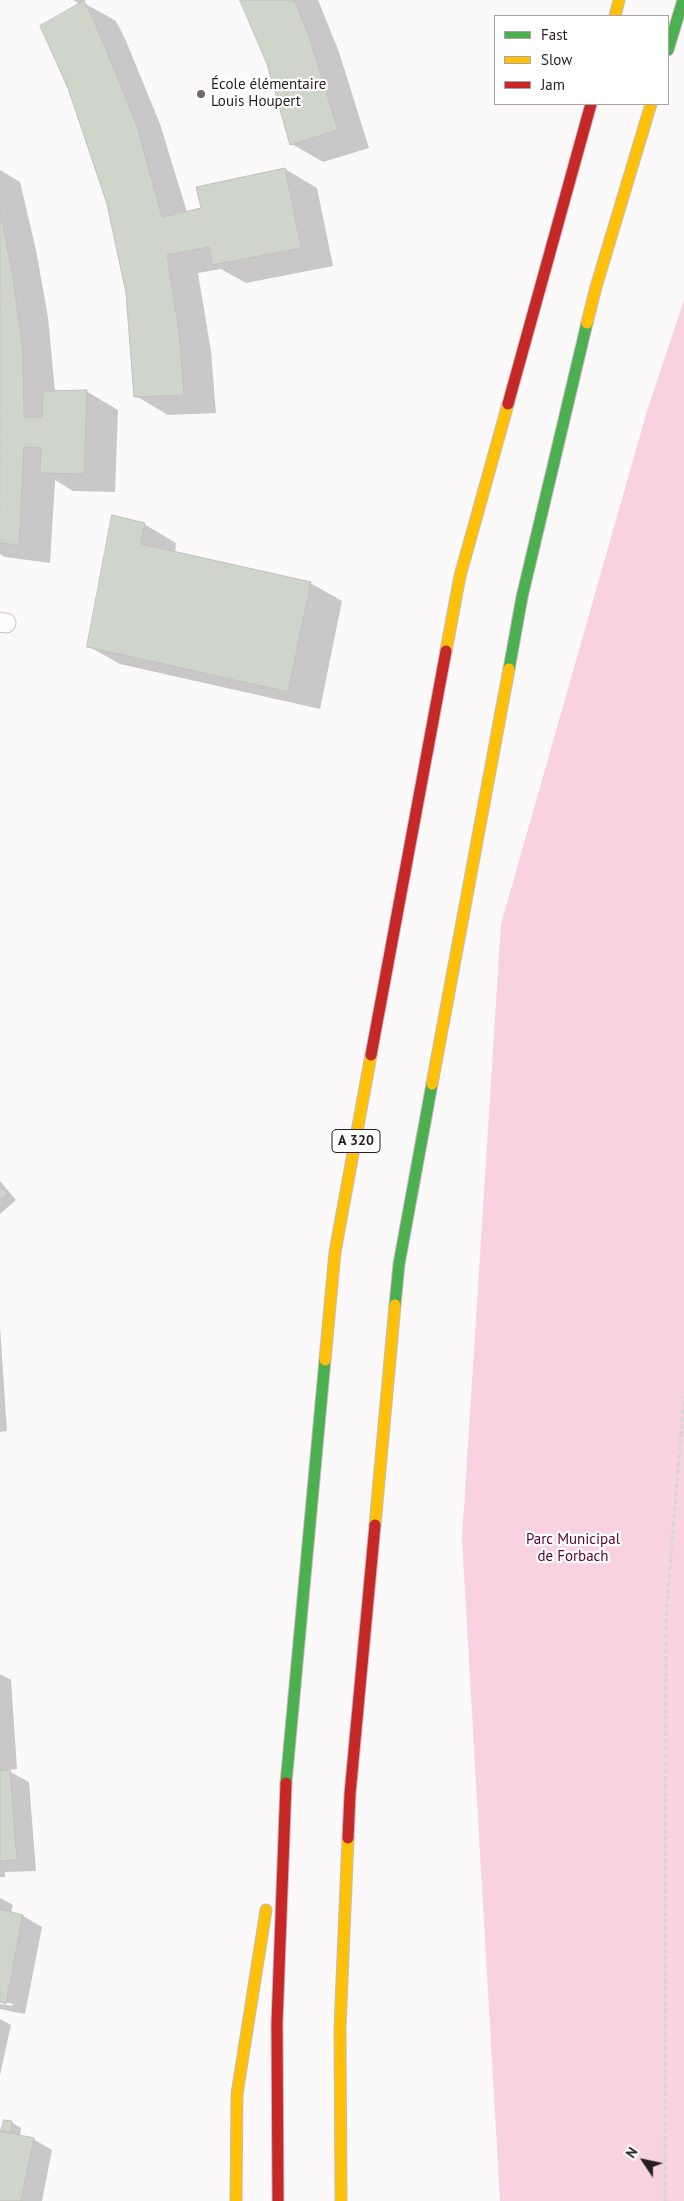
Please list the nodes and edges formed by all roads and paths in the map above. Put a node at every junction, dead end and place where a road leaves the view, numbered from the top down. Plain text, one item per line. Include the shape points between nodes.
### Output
1 (619, 0) edge
2 (683, 0) edge
3 (615, 15) edge
4 (669, 47) edge
5 (590, 105) edge
6 (651, 105) edge
7 (684, 1397) edge
8 (285, 1792) junction
9 (271, 1880) dead end
10 (268, 1899) dead end
11 (236, 2201) edge
12 (278, 2201) edge
13 (341, 2201) edge
14 (665, 2201) edge

1 - 3 highway
2 - 4 highway
5 - 8 highway, A 320 via 460,576 335,1252
6 - 13 highway via 596,287 522,597 399,1264 350,1794 340,2028
7 - 14 path via 666,1616
8 - 9 highway
8 - 12 highway, A 320 via 277,2023
10 - 11 highway via 237,2094

